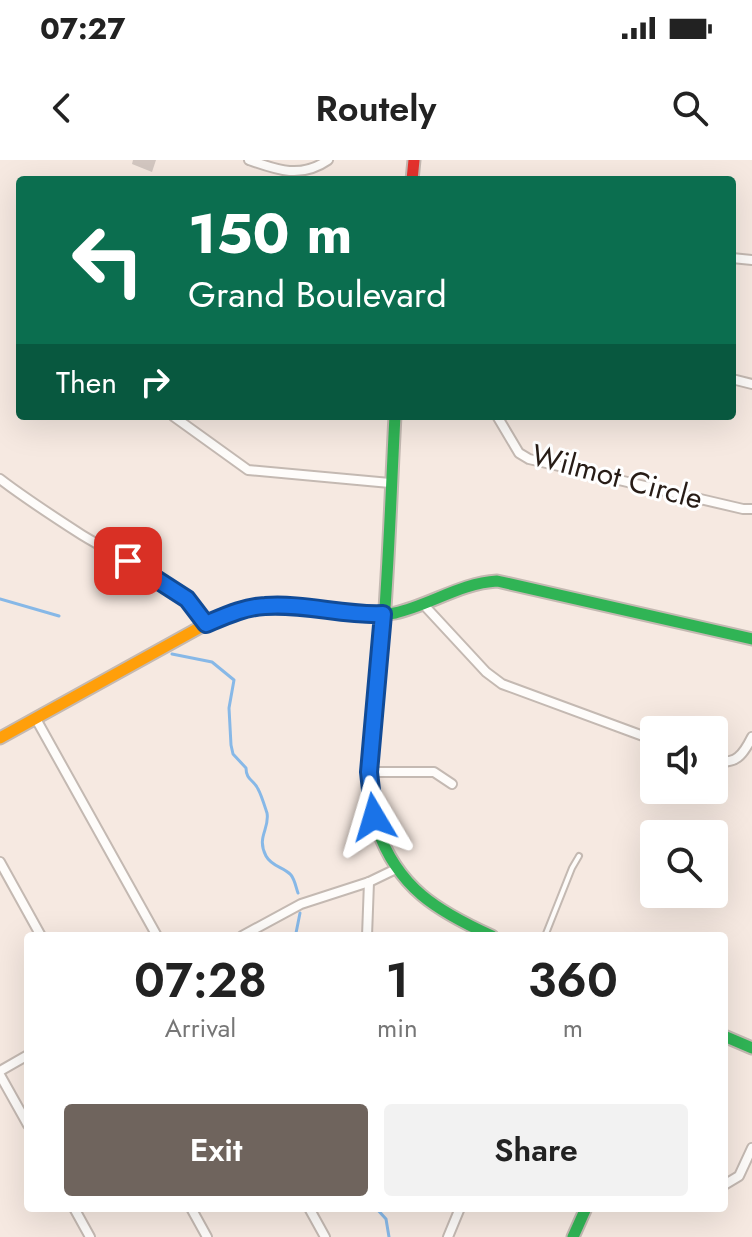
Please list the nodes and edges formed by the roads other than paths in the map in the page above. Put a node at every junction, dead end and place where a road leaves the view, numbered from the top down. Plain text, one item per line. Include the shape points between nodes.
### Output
1 (249, 160) edge
2 (328, 160) edge
3 (179, 420) edge
4 (395, 420) edge
5 (498, 420) edge
6 (0, 479) edge
7 (390, 483) junction
8 (752, 509) edge
9 (423, 604) junction
10 (383, 614) junction
11 (206, 624) junction
12 (752, 639) edge
13 (36, 719) junction
14 (640, 735) edge
15 (752, 737) edge
16 (0, 738) edge
17 (728, 763) edge
18 (369, 772) junction
19 (452, 784) dead end
20 (579, 856) dead end
21 (0, 862) edge
22 (398, 868) junction
23 (369, 882) junction
24 (39, 932) edge
25 (155, 932) edge
26 (249, 932) edge
27 (367, 932) edge
28 (471, 932) edge
29 (547, 932) edge
30 (728, 1037) edge
31 (751, 1043) edge
32 (24, 1058) edge
33 (0, 1073) edge
34 (24, 1118) edge
35 (752, 1148) edge
36 (728, 1183) edge
37 (76, 1212) edge
38 (193, 1212) edge
39 (311, 1212) edge
40 (458, 1212) edge
41 (584, 1212) edge
42 (90, 1237) edge
43 (207, 1237) edge
44 (325, 1237) edge
45 (448, 1237) edge
46 (573, 1237) edge

1 - 2 street via 297,172
3 - 7 street via 248,470
4 - 7 street
5 - 8 street, Wilmot Circle via 519,453 529,459
6 - 11 street via 170,586
7 - 10 street
9 - 10 street
9 - 12 street via 470,585 497,581
9 - 14 street via 502,684
10 - 11 street via 268,605
10 - 18 street
11 - 13 street
13 - 16 street
13 - 25 street
15 - 17 street via 738,758
18 - 19 street via 434,772
18 - 22 street via 374,817
20 - 29 lane
21 - 24 street
22 - 23 street
22 - 28 street via 427,902
23 - 26 street via 301,904
23 - 27 street
30 - 31 street
32 - 33 street
33 - 34 street
35 - 36 street via 739,1176
37 - 42 street
38 - 43 street
39 - 44 street
40 - 45 street
41 - 46 street

